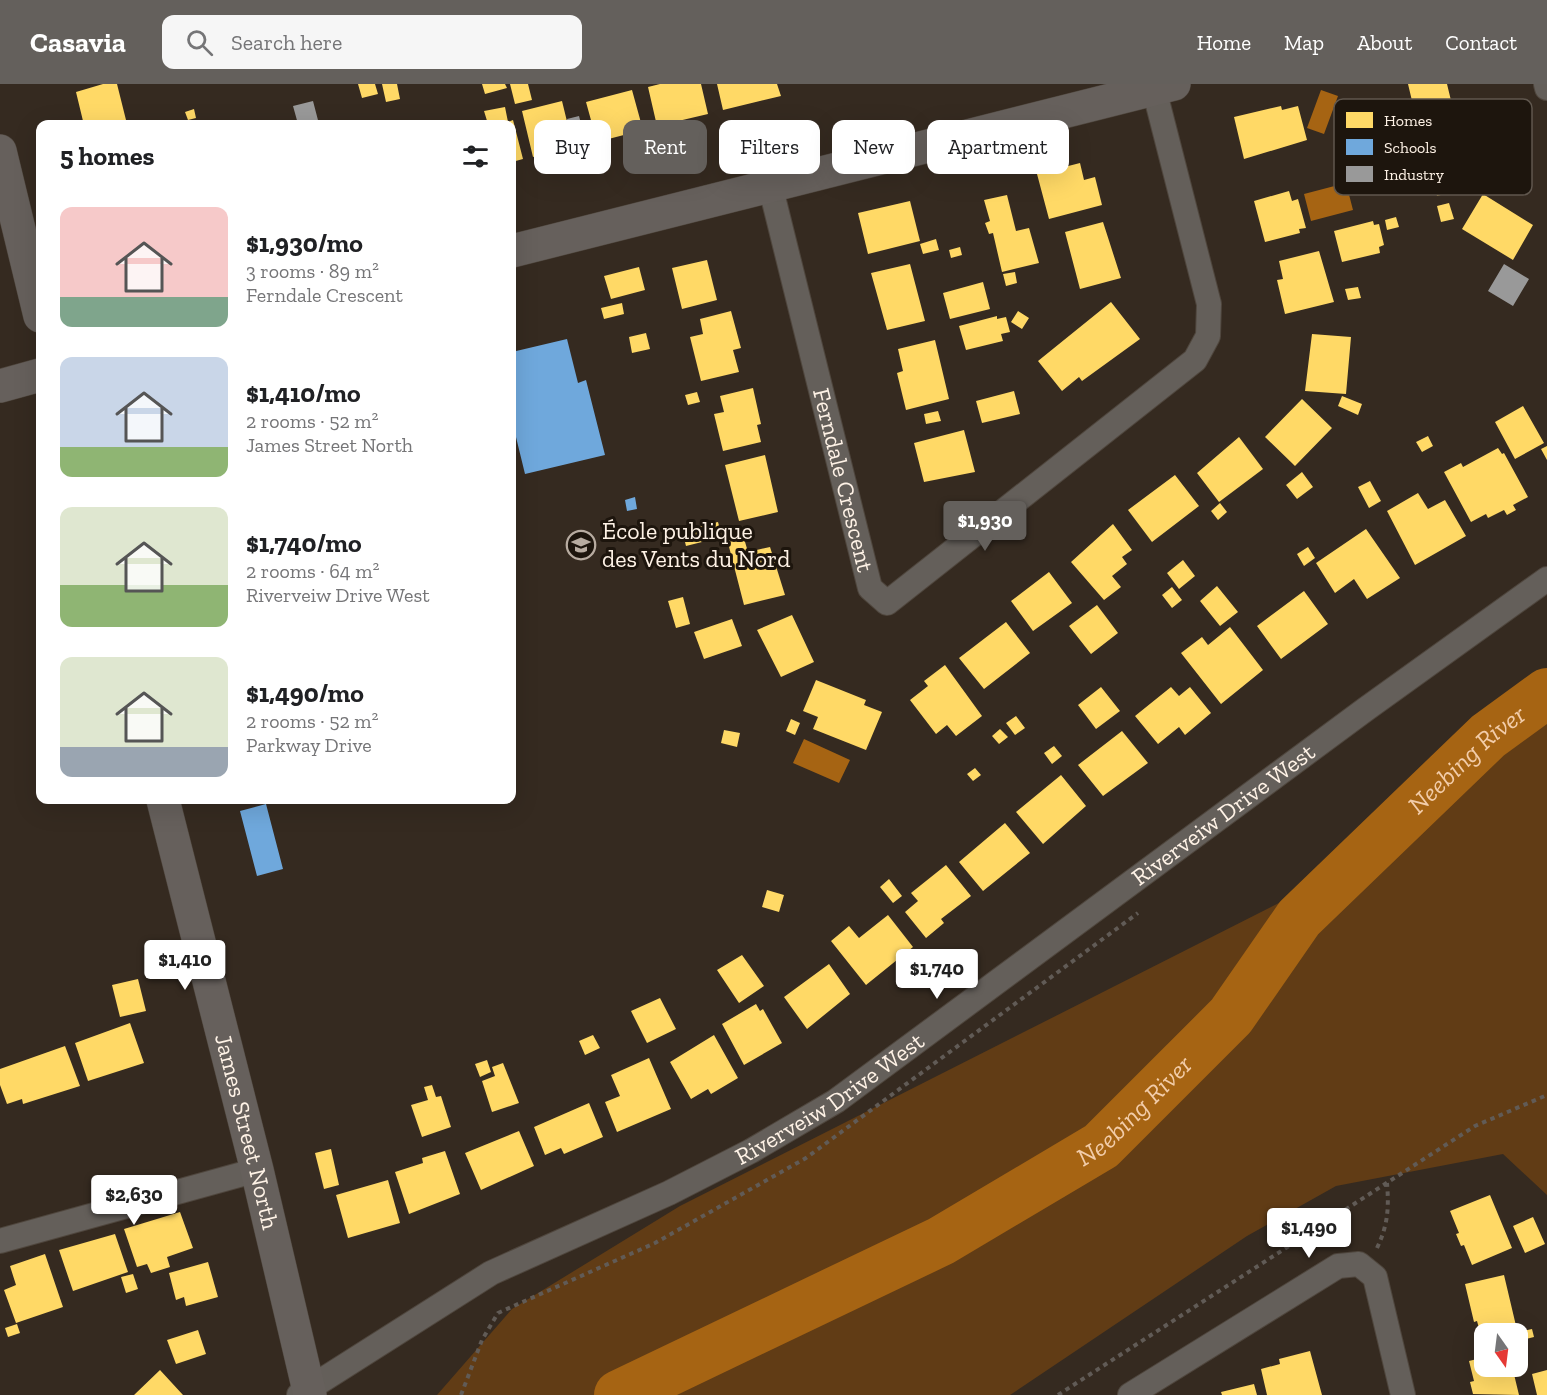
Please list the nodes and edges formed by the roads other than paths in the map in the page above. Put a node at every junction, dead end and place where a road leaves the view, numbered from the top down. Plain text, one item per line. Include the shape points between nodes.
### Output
1 (1164, 86) edge
2 (0, 151) edge
3 (770, 185) junction
4 (516, 250) edge
5 (36, 300) edge
6 (36, 376) edge
7 (0, 386) edge
8 (1547, 579) edge
9 (164, 804) edge
10 (257, 1170) junction
11 (0, 1241) edge
12 (306, 1392) edge
13 (1130, 1395) edge
14 (1403, 1395) edge

1 - 3 street
1 - 3 street, Ferndale Crescent via 1209,304 1208,336 1195,360 887,603 870,588
2 - 5 street
3 - 4 street
6 - 7 street
8 - 12 street, Riverveiw Drive West via 836,1101 669,1194 491,1273
9 - 10 street, James Street North
10 - 11 street
10 - 12 street, James Street North
13 - 14 street via 1338,1266 1359,1264 1375,1277

